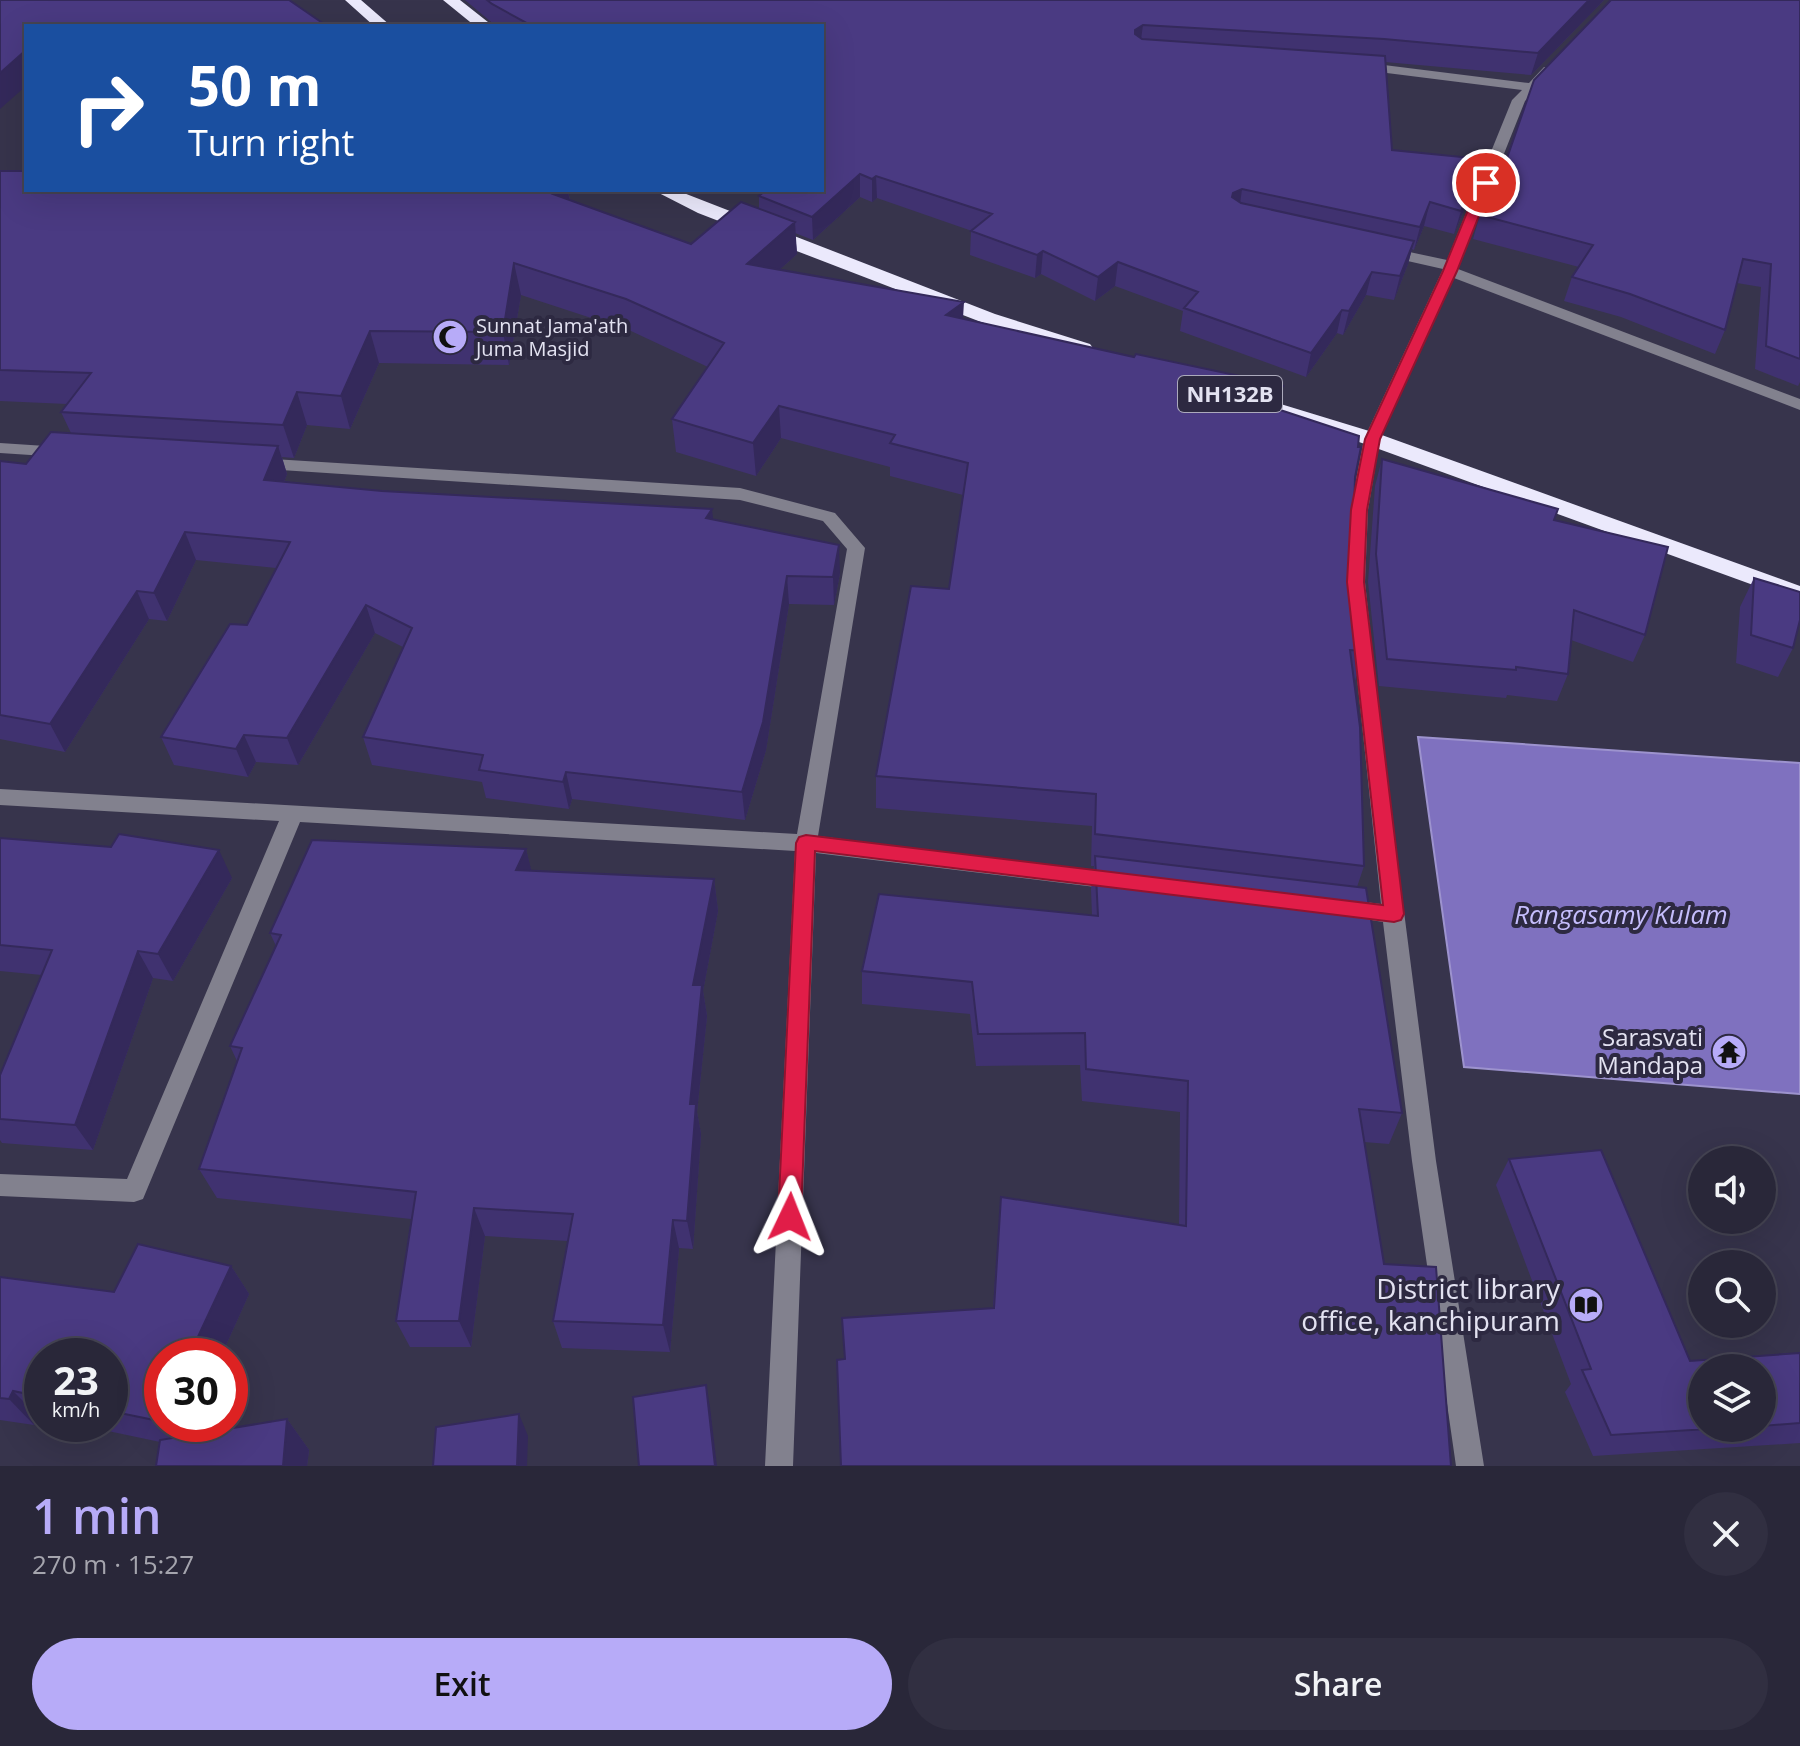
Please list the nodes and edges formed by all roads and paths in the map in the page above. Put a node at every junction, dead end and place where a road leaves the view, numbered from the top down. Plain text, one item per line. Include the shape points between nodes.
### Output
1 (352, 0) edge
2 (450, 0) edge
3 (381, 24) edge
4 (482, 24) edge
5 (1563, 55) edge
6 (1351, 65) edge
7 (1532, 87) junction
8 (667, 192) edge
9 (1376, 249) edge
10 (1451, 268) junction
11 (1106, 355) edge
12 (1224, 393) edge
13 (1800, 405) edge
14 (1372, 439) junction
15 (0, 448) edge
16 (79, 453) edge
17 (236, 463) edge
18 (1800, 594) edge
19 (0, 797) edge
20 (293, 813) junction
21 (806, 843) junction
22 (1146, 884) edge
23 (1316, 905) edge
24 (1394, 914) junction
25 (0, 1185) edge
26 (779, 1466) edge
27 (1470, 1466) edge

1 - 3 highway
2 - 4 highway
5 - 7 street
6 - 7 street
7 - 10 street via 1519,100
8 - 11 highway via 988,318
9 - 10 street
10 - 13 street
10 - 14 street
12 - 14 highway, NH132B
14 - 18 highway, NH132B
14 - 24 street via 1359,510 1356,582
15 - 16 street
17 - 21 street via 740,494 829,517 856,548
19 - 20 street
20 - 21 street
20 - 25 street via 134,1191
21 - 22 street
21 - 26 street
23 - 24 street
24 - 27 street

